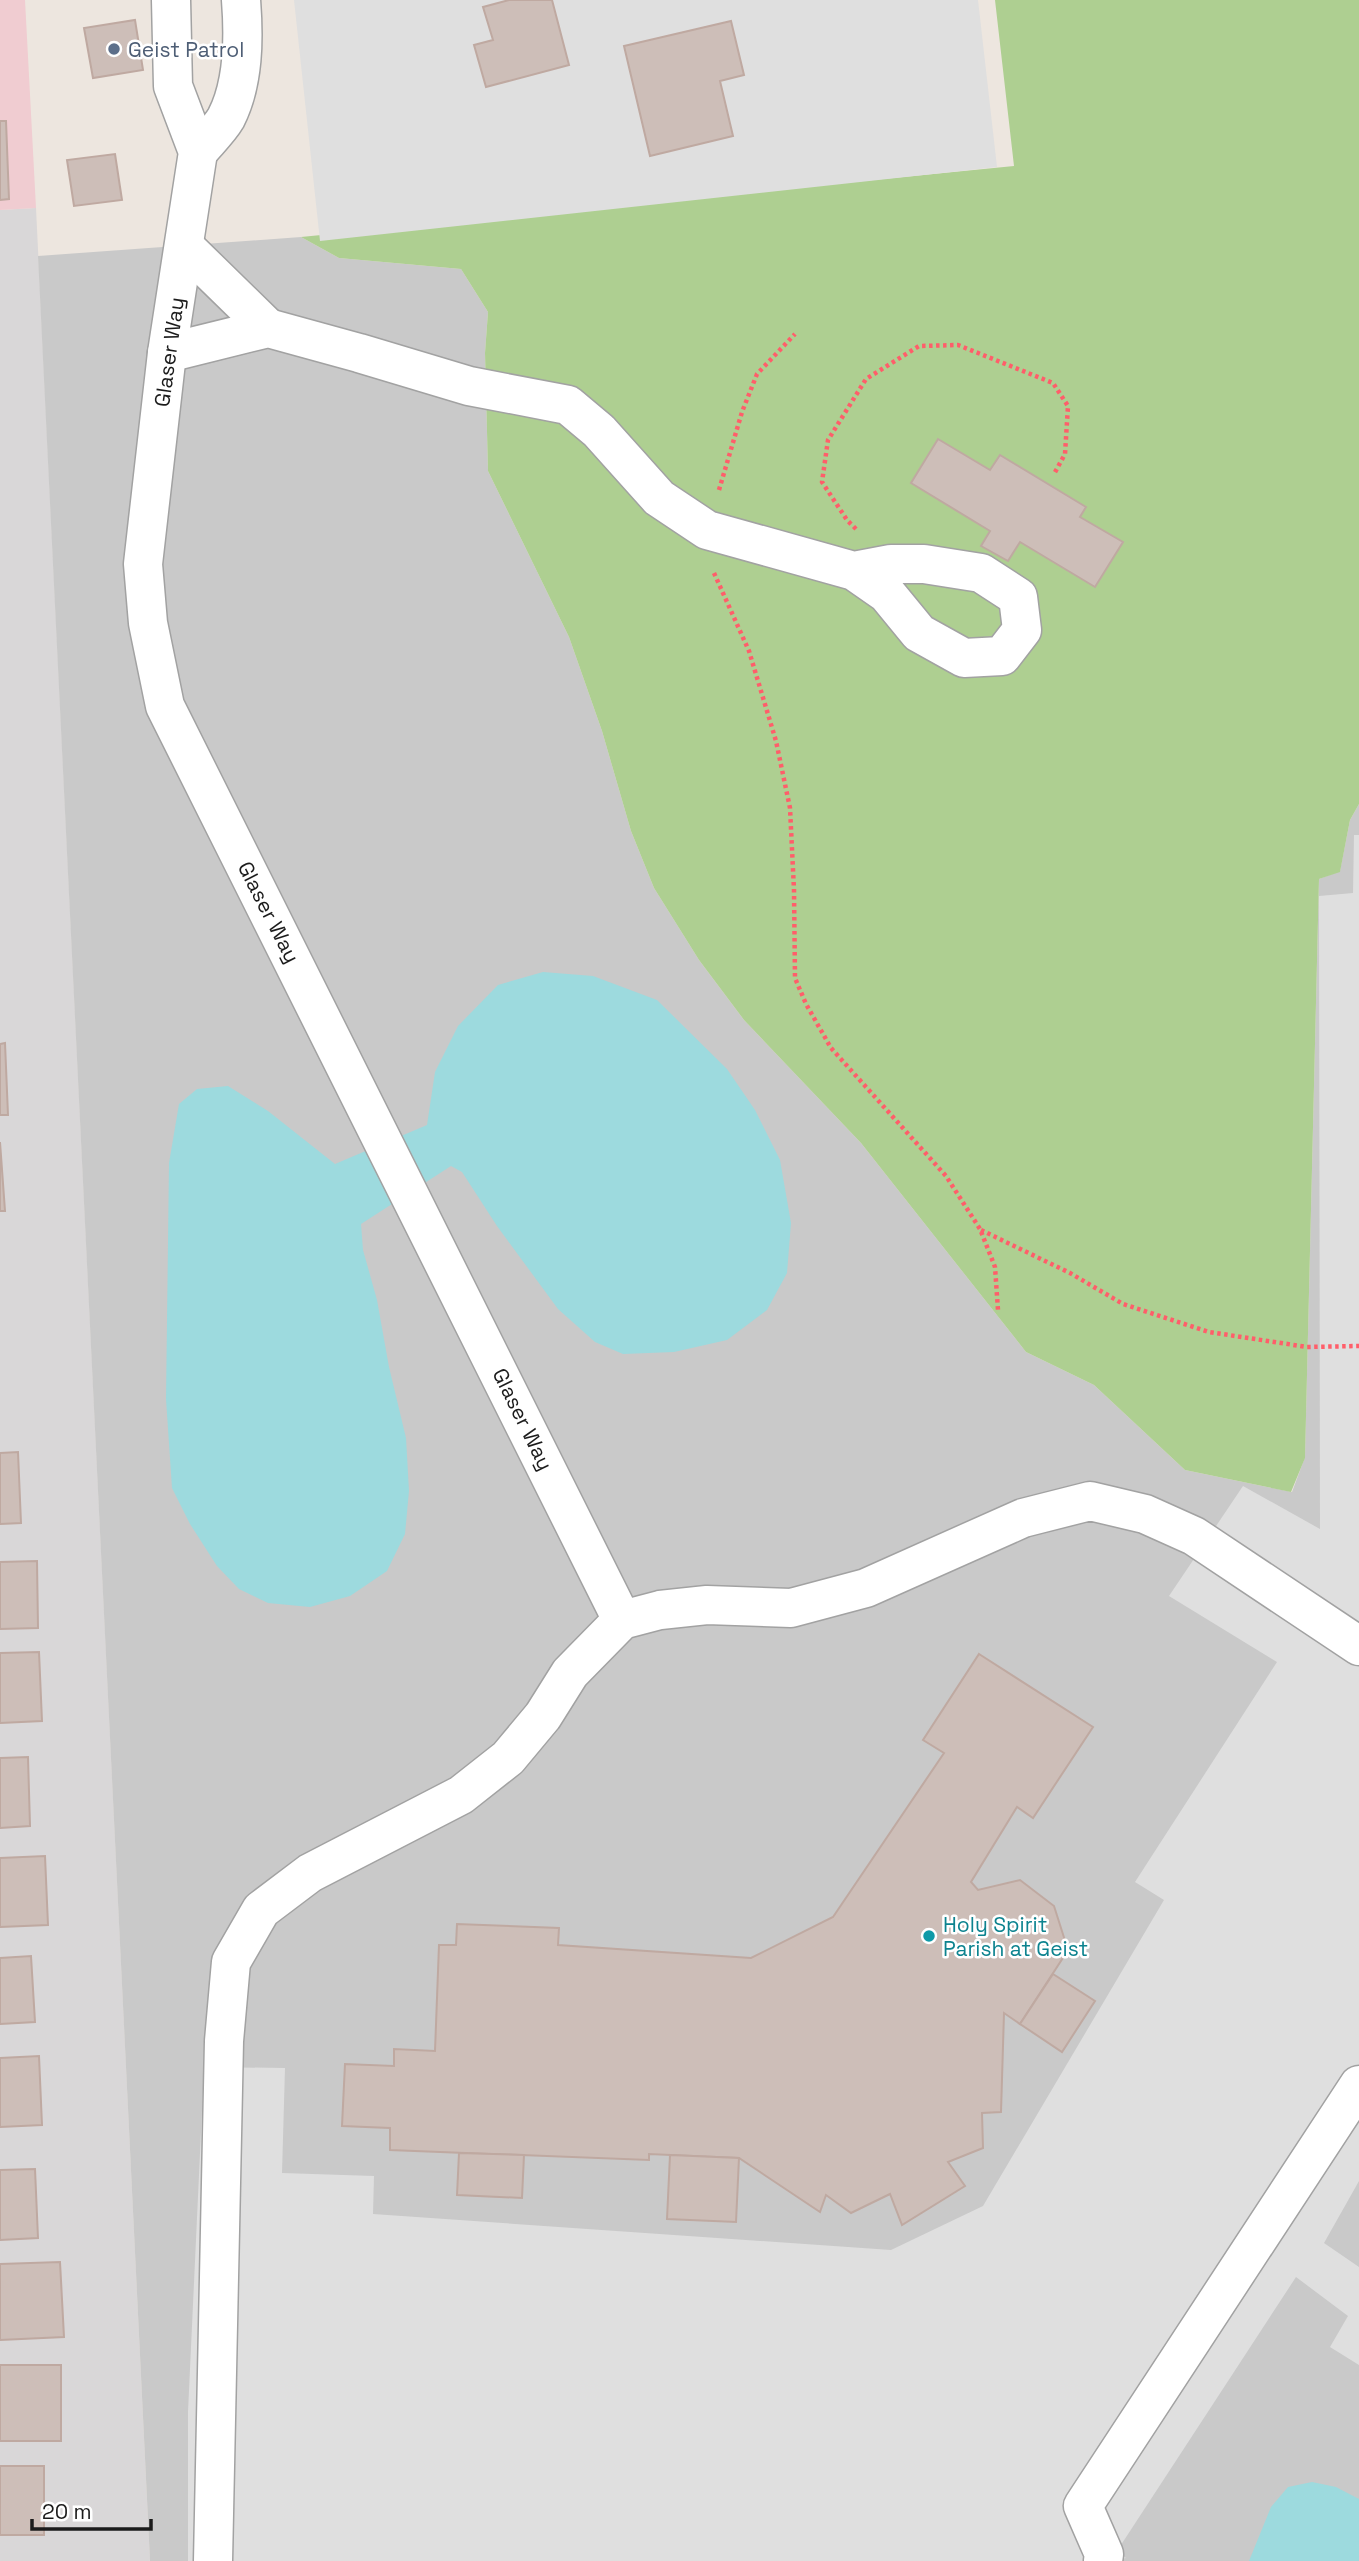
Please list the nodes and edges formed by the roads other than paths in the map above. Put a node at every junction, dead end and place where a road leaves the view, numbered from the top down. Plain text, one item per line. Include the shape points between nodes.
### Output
1 (171, 0) edge
2 (241, 0) edge
3 (198, 152) junction
4 (184, 246) junction
5 (268, 328) junction
6 (167, 354) junction
7 (854, 571) junction
8 (622, 1620) junction
9 (1359, 1646) edge
10 (1359, 2085) edge
11 (213, 2561) edge
12 (1103, 2561) edge

1 - 3 street, Glaser Way via 173,86
2 - 3 street via 237,85 225,119
3 - 4 street, Glaser Way
4 - 5 street
4 - 6 street, Glaser Way
5 - 6 street
5 - 7 street via 469,386 568,405 599,431 660,498 707,530
6 - 8 street, Glaser Way via 143,564 148,623 165,706
7 - 7 street via 887,594 919,633 964,658 1002,656 1022,630 1018,597 981,573 924,564
8 - 9 street via 707,1605 791,1608 866,1588 1023,1518 1090,1501 1145,1514 1195,1536
8 - 11 street via 570,1673 508,1759 461,1795 310,1873 261,1910 231,1962 224,2041
10 - 12 street via 1083,2506

